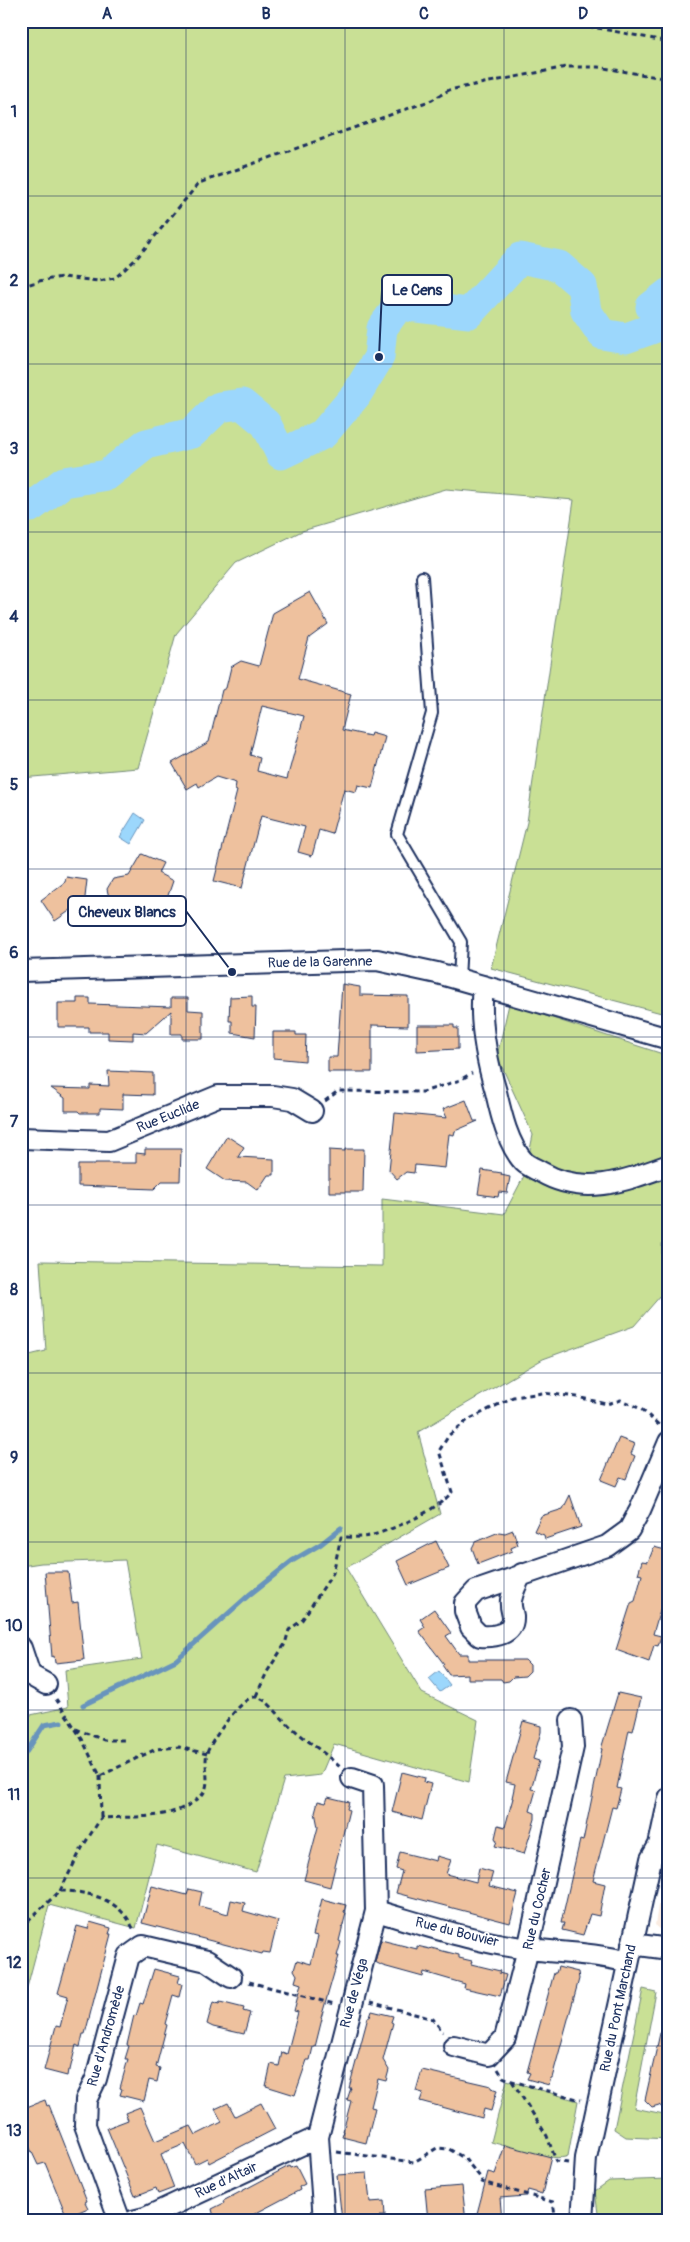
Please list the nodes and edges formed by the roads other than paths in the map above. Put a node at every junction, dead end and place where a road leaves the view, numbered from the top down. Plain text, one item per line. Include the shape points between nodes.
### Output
1 (422, 576) dead end
2 (21, 970) edge
3 (459, 979) junction
4 (483, 986) junction
5 (669, 1040) edge
6 (312, 1111) road end
7 (21, 1138) edge
8 (669, 1165) edge
9 (666, 1435) edge
10 (522, 1574) dead end
11 (21, 1648) edge
12 (46, 1684) road end
13 (571, 1720) dead end
14 (352, 1778) road end
15 (669, 1798) edge
16 (376, 1912) junction
17 (528, 1949) junction
18 (669, 1949) edge
19 (630, 1953) junction
20 (231, 1977) road end
21 (454, 2046) road end
22 (318, 2144) junction
23 (589, 2219) edge
24 (120, 2221) edge
25 (133, 2221) edge
26 (324, 2221) edge

1 - 3 lane via 432,714 397,834 461,942
2 - 3 street, Rue de la Garenne via 378,960
3 - 4 street, Rue de la Garenne
4 - 5 street, Rue de la Garenne
4 - 8 street via 481,1001 488,1064 506,1132 524,1162 552,1179 584,1186 608,1184
6 - 7 street, Rue Euclide via 292,1099 218,1096 109,1140
9 - 10 street via 640,1510 629,1530 607,1546
11 - 12 street via 30,1675
13 - 17 street, Rue du Cocher via 573,1747
14 - 16 street, Rue de Véga via 373,1785
15 - 19 street, Rue du Pont Marchand via 659,1845 651,1859
16 - 17 street, Rue du Bouvier
16 - 22 street, Rue de Véga
17 - 19 street, Rue du Bouvier via 601,1955
17 - 21 street, Rue du Cocher via 505,2038 489,2055
18 - 19 street, Rue du Bouvier
19 - 23 street, Rue du Pont Marchand via 586,2158
20 - 24 street, Rue d'Andromède via 207,1961 143,1946 129,1956 96,2079 86,2100 85,2125
22 - 25 street, Rue d'Altair
22 - 26 street, Rue de Véga

